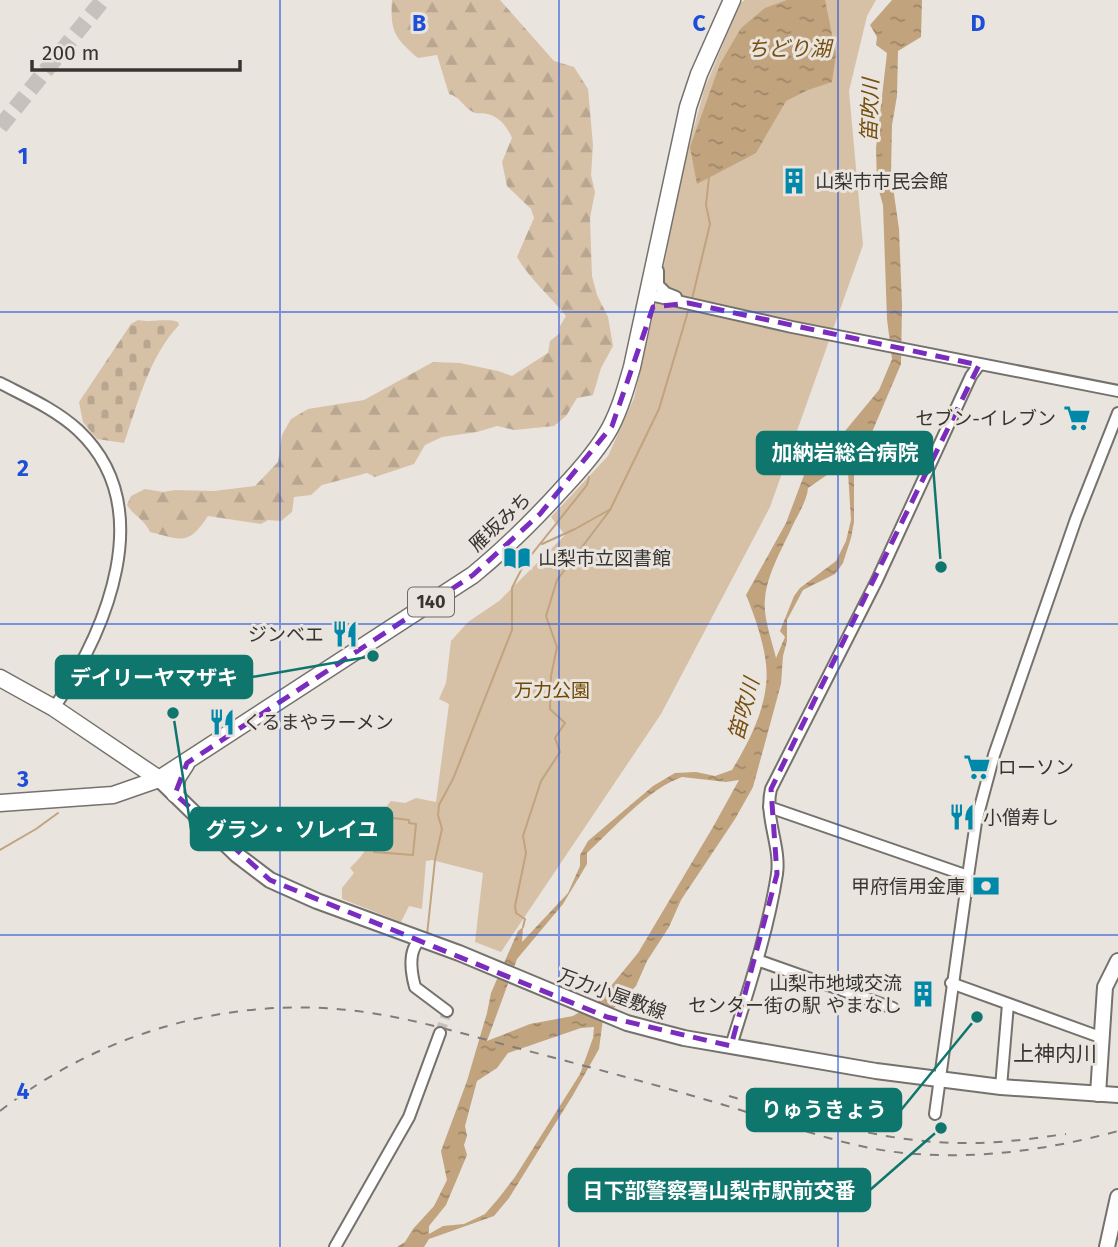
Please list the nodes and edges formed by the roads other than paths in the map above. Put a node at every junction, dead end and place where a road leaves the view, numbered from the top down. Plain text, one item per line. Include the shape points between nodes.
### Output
1 (733, 0) edge
2 (660, 233) junction
3 (646, 295) junction
4 (690, 304) junction
5 (633, 359) junction
6 (976, 364) junction
7 (0, 383) edge
8 (1118, 391) edge
9 (1118, 413) edge
10 (0, 678) edge
11 (54, 708) junction
12 (134, 761) junction
13 (187, 762) junction
14 (159, 779) junction
15 (175, 794) junction
16 (113, 795) junction
17 (0, 803) edge
18 (769, 807) junction
19 (968, 876) junction
20 (421, 939) junction
21 (757, 960) junction
22 (1118, 961) edge
23 (951, 982) junction
24 (1008, 1004) junction
25 (893, 1008) dead end
26 (447, 1011) dead end
27 (440, 1033) tunnel mouth
28 (1100, 1037) junction
29 (731, 1046) junction
30 (939, 1079) junction
31 (1000, 1087) junction
32 (1098, 1094) junction
33 (1118, 1095) edge
34 (935, 1114) dead end
35 (1118, 1196) edge
36 (335, 1247) edge
37 (1107, 1247) edge

1 - 2 highway, 雁坂みち / 140 via 688,107
2 - 3 highway, 雁坂みち / 140
2 - 4 street via 658,285
3 - 4 street
3 - 5 highway, 雁坂みち / 140
4 - 5 street via 653,307 641,349
4 - 6 street
5 - 13 highway, 雁坂みち / 140 via 625,392 605,437 502,551 473,575
6 - 8 street
6 - 18 street via 872,591 771,789
7 - 11 street via 56,412 81,433 110,478 120,515 117,569 85,660
9 - 19 street via 993,755
10 - 11 highway
11 - 12 highway
12 - 14 highway
12 - 16 highway via 133,777
13 - 14 highway, 雁坂みち / 140
13 - 15 highway via 177,778
14 - 15 main road, 万力小屋敷線
14 - 16 highway, 雁坂みち / 140
15 - 20 main road, 万力小屋敷線 via 237,855 270,880
16 - 17 highway, 雁坂みち / 140
18 - 19 street
18 - 21 street via 777,874
19 - 23 street
20 - 26 street via 412,956 415,988
20 - 29 main road, 万力小屋敷線 via 627,1023
21 - 25 street
21 - 29 street
22 - 28 main road via 1105,987
23 - 24 street
23 - 30 street
24 - 28 street
24 - 31 street
27 - 36 street via 410,1117
28 - 32 main road
29 - 30 main road, 万力小屋敷線
30 - 31 main road, 万力小屋敷線
30 - 34 street
31 - 32 main road, 万力小屋敷線
32 - 33 main road, 万力小屋敷線
35 - 37 main road

